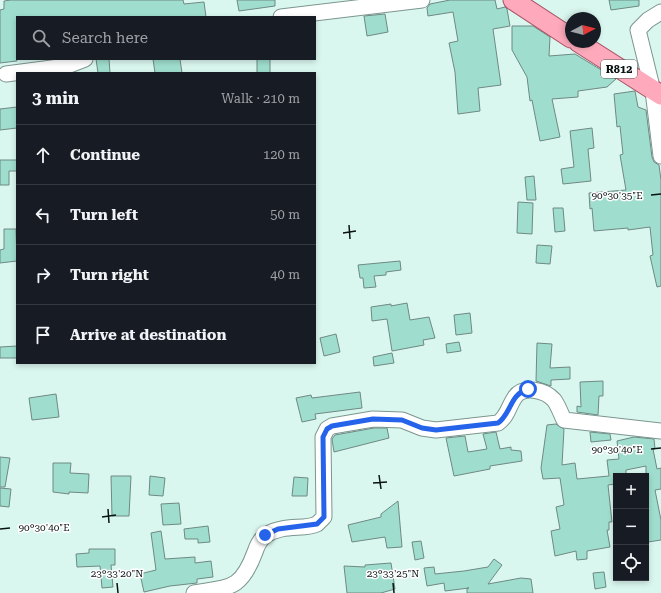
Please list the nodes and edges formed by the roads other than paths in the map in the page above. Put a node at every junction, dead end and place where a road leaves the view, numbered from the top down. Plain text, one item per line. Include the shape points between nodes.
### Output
1 (422, 0) edge
2 (513, 0) edge
3 (661, 12) edge
4 (289, 16) edge
5 (565, 34) edge
6 (587, 48) edge
7 (82, 60) edge
8 (21, 72) edge
9 (16, 73) edge
10 (6, 74) dead end
11 (657, 93) edge
12 (661, 156) edge
13 (661, 431) edge
14 (194, 593) edge

1 - 4 street
2 - 5 main road
3 - 11 street via 638,30
6 - 11 main road, R812
7 - 8 street via 67,66
9 - 10 street
11 - 12 street
13 - 14 street via 564,420 554,400 546,394 528,389 515,397 505,418 498,423 436,430 422,428 402,420 373,419 332,426 323,437 324,517 317,524 278,529 265,535 258,543 243,578 233,585

